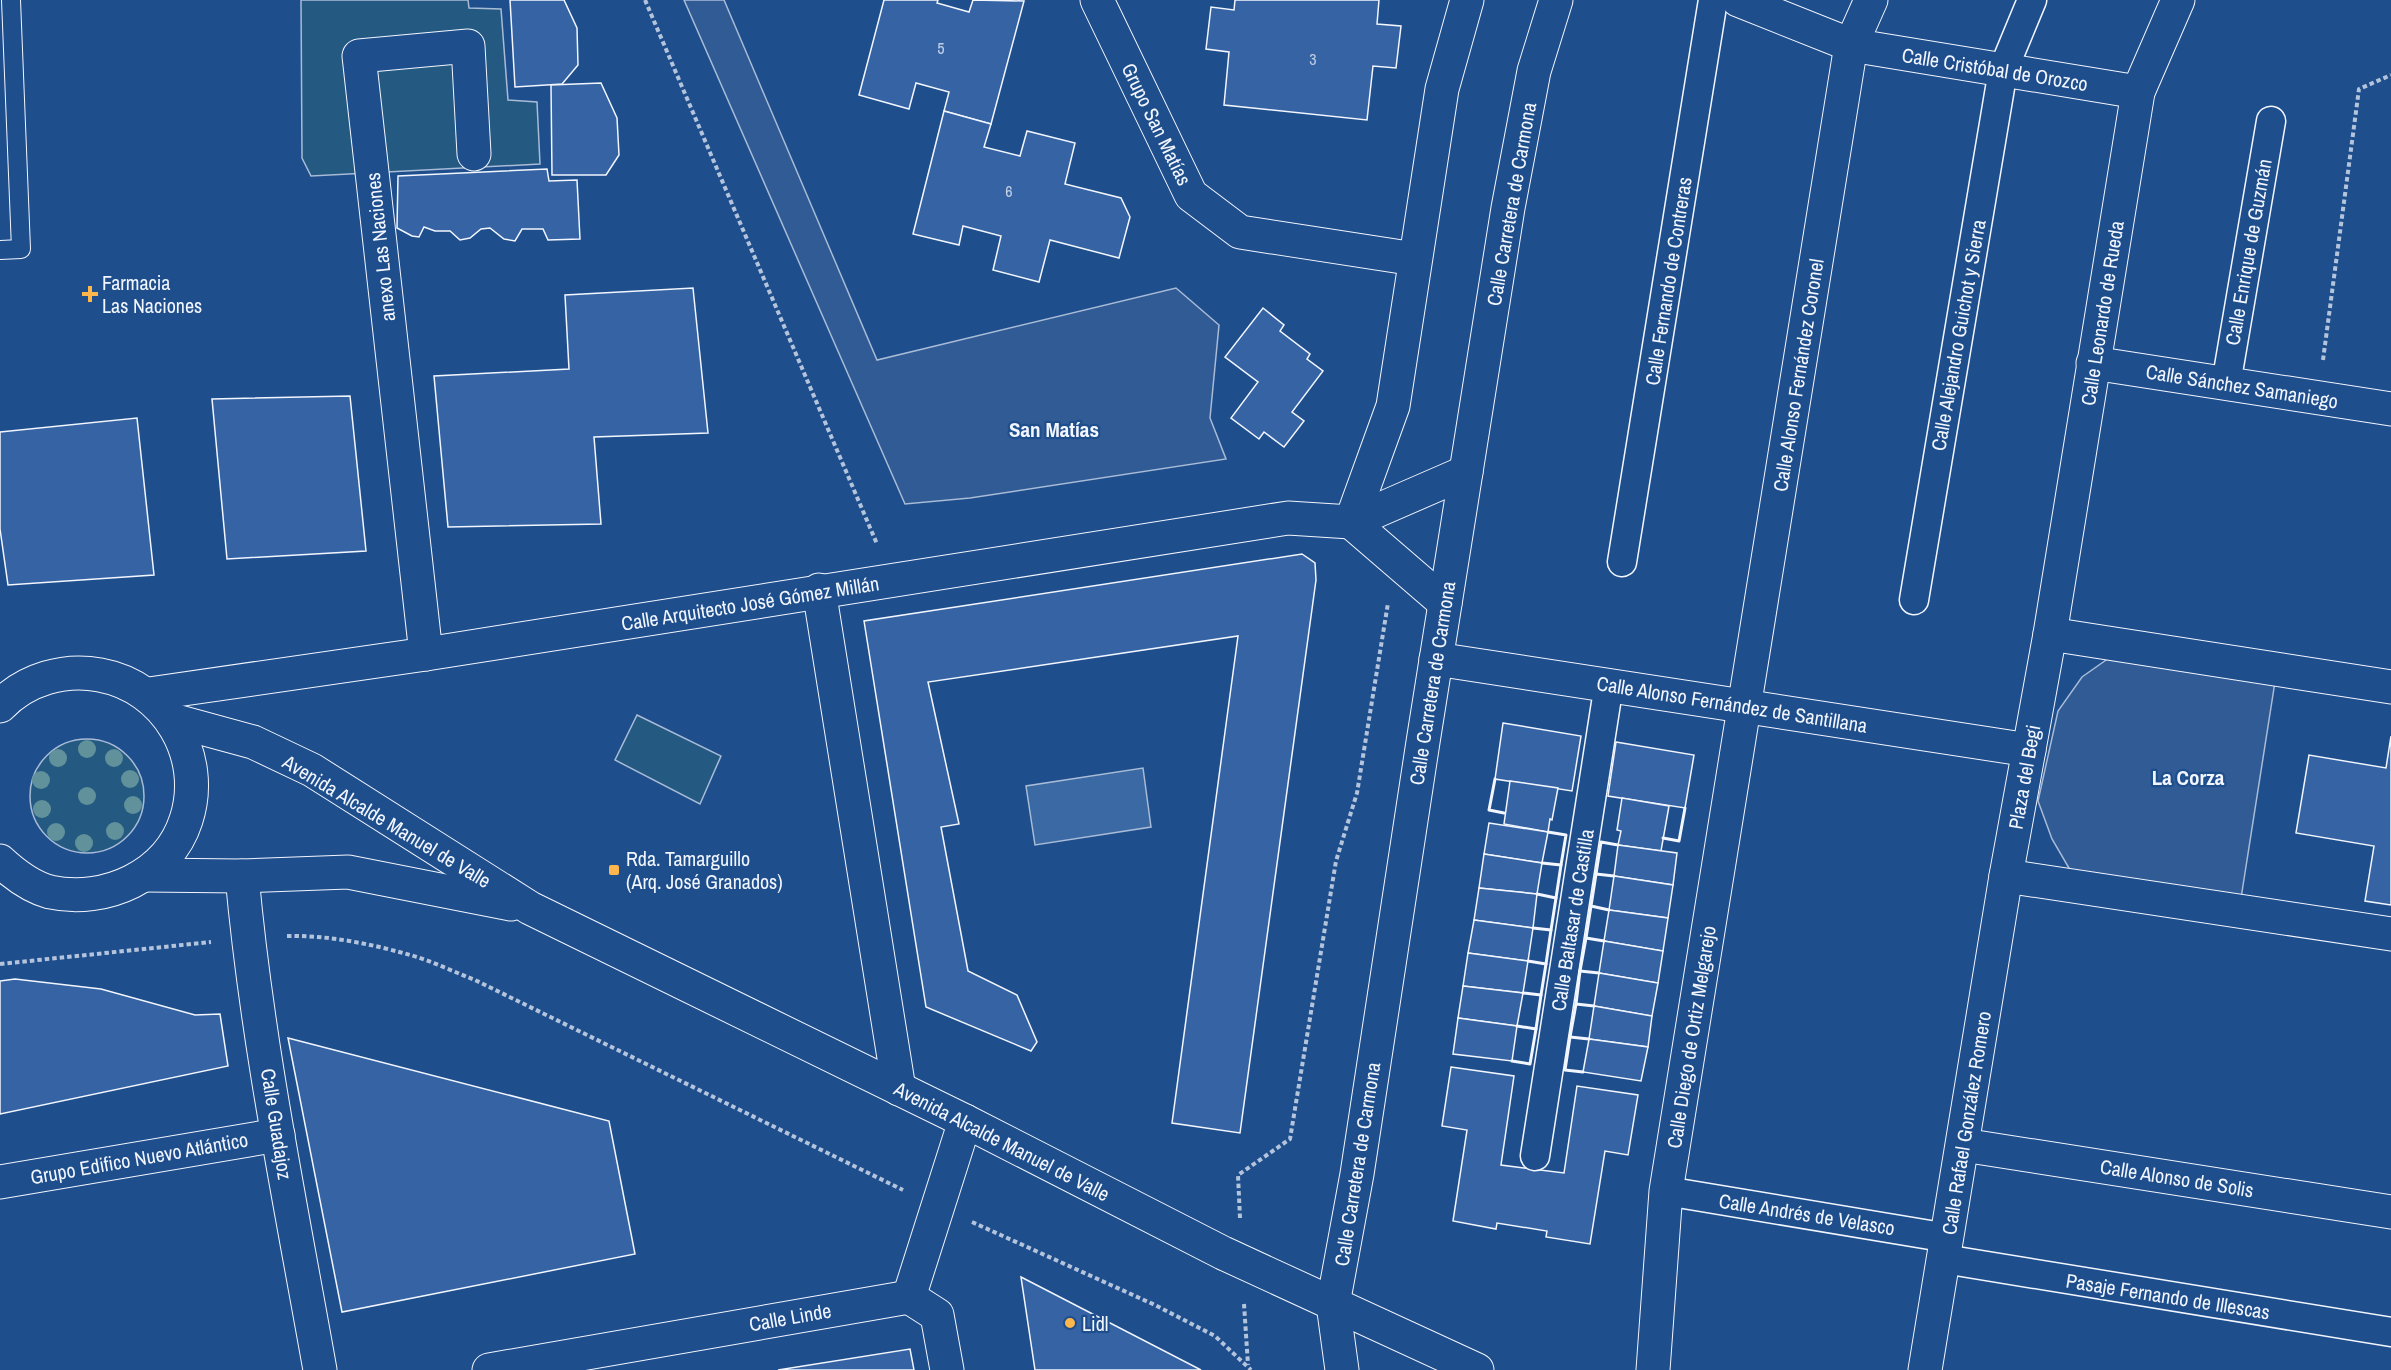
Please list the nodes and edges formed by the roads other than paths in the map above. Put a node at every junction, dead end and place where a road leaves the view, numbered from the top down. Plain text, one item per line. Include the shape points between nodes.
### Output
1 (10, 0) edge
2 (1097, 0) edge
3 (1467, 0) edge
4 (1556, 0) edge
5 (1713, 0) edge
6 (1738, 0) edge
7 (1871, 0) edge
8 (2032, 0) edge
9 (2178, 0) edge
10 (1851, 45) junction
11 (2003, 70) junction
12 (2138, 92) junction
13 (2271, 122) dead end
14 (474, 154) dead end
15 (0, 250) edge
16 (1416, 259) junction
17 (2093, 363) junction
18 (2226, 384) junction
19 (2391, 409) edge
20 (1466, 472) junction
21 (1351, 522) junction
22 (1622, 562) dead end
23 (819, 590) junction
24 (1914, 600) dead end
25 (1445, 603) junction
26 (2050, 634) junction
27 (426, 654) junction
28 (1436, 658) junction
29 (1609, 684) junction
30 (2391, 687) edge
31 (149, 694) junction
32 (2, 698) edge
33 (1744, 705) junction
34 (172, 720) junction
35 (2029, 750) junction
36 (144, 875) junction
37 (6, 876) edge
38 (243, 876) junction
39 (2006, 876) junction
40 (530, 908) junction
41 (2391, 934) edge
42 (899, 1089) junction
43 (965, 1121) junction
44 (278, 1134) junction
45 (1964, 1145) junction
46 (1535, 1156) dead end
47 (0, 1182) edge
48 (1666, 1191) junction
49 (2391, 1212) edge
50 (1946, 1249) junction
51 (909, 1297) junction
52 (1333, 1304) junction
53 (2391, 1332) edge
54 (320, 1370) edge
55 (489, 1370) edge
56 (947, 1370) edge
57 (1342, 1370) edge
58 (1477, 1370) edge
59 (1653, 1370) edge
60 (1925, 1370) edge

1 - 15 lane via 21,249
2 - 16 street, Grupo San Matías via 1191,195 1240,232
3 - 16 street via 1442,89
4 - 20 street, Calle Carretera de Carmona via 1534,71
5 - 22 street, Calle Fernando de Contreras
6 - 10 street, Calle Cristóbal de Orozco
7 - 10 street, Calle Alonso Fernández Coronel
8 - 11 street, Calle Alejandro Guichot y Sierra
9 - 12 street, Calle Leonardo de Rueda
10 - 11 street, Calle Cristóbal de Orozco
10 - 33 street, Calle Alonso Fernández Coronel
11 - 12 street, Calle Cristóbal de Orozco
11 - 24 street, Calle Alejandro Guichot y Sierra
12 - 17 street, Calle Leonardo de Rueda
13 - 18 street, Calle Enrique de Guzmán
14 - 27 street, anexo Las Naciones via 468,46 359,56
16 - 21 street via 1393,406
17 - 18 street, Calle Sánchez Samaniego
17 - 26 street, Calle Leonardo de Rueda
18 - 19 street, Calle Sánchez Samaniego
20 - 21 street
20 - 25 street, Calle Carretera de Carmona
21 - 23 street, Calle Arquitecto José Gómez Millán via 1288,518
21 - 25 street
23 - 27 street, Calle Arquitecto José Gómez Millán
23 - 42 street
25 - 28 street, Calle Carretera de Carmona
26 - 30 street
26 - 35 street, Plaza del Begi
27 - 31 street, Calle Arquitecto José Gómez Millán
28 - 29 street, Calle Alonso Fernández de Santillana
28 - 52 street, Calle Carretera de Carmona via 1357,1174
29 - 33 street, Calle Alonso Fernández de Santillana
29 - 46 street, Calle Baltasar de Castilla
31 - 32 street via 118,678 84,672 50,676
31 - 34 street
33 - 35 street, Calle Alonso Fernández de Santillana
33 - 48 street, Calle Diego de Ortiz Melgarejo
34 - 36 street via 188,752 192,786 186,820 169,851
34 - 40 street, Avenida Alcalde Manuel de Valle via 253,742 312,770
35 - 39 street, Plaza del Begi
36 - 37 street via 115,891 82,896 48,892
36 - 38 street, Avenida Alcalde Manuel de Valle
38 - 40 street, Avenida Alcalde Manuel de Valle via 348,872
38 - 44 street, Calle Guadajoz via 248,938
39 - 41 street
39 - 45 street, Calle Rafael González Romero
40 - 42 street, Avenida Alcalde Manuel de Valle
42 - 43 street, Avenida Alcalde Manuel de Valle
43 - 51 street
43 - 52 street, Avenida Alcalde Manuel de Valle via 1223,1253
44 - 47 street, Grupo Edifico Nuevo Atlántico
44 - 54 street, Calle Guadajoz
45 - 49 street, Calle Alonso de Solis
45 - 50 street, Calle Rafael González Romero
48 - 50 street, Calle Andrés de Velasco
48 - 59 street, Calle Diego de Ortiz Melgarejo
50 - 53 street, Pasaje Fernando de Illescas
50 - 60 street, Calle Rafael González Romero
51 - 55 street, Calle Linde
51 - 56 street via 937,1315
52 - 57 street, Calle Carretera de Carmona
52 - 58 street, Avenida Alcalde Manuel de Valle

